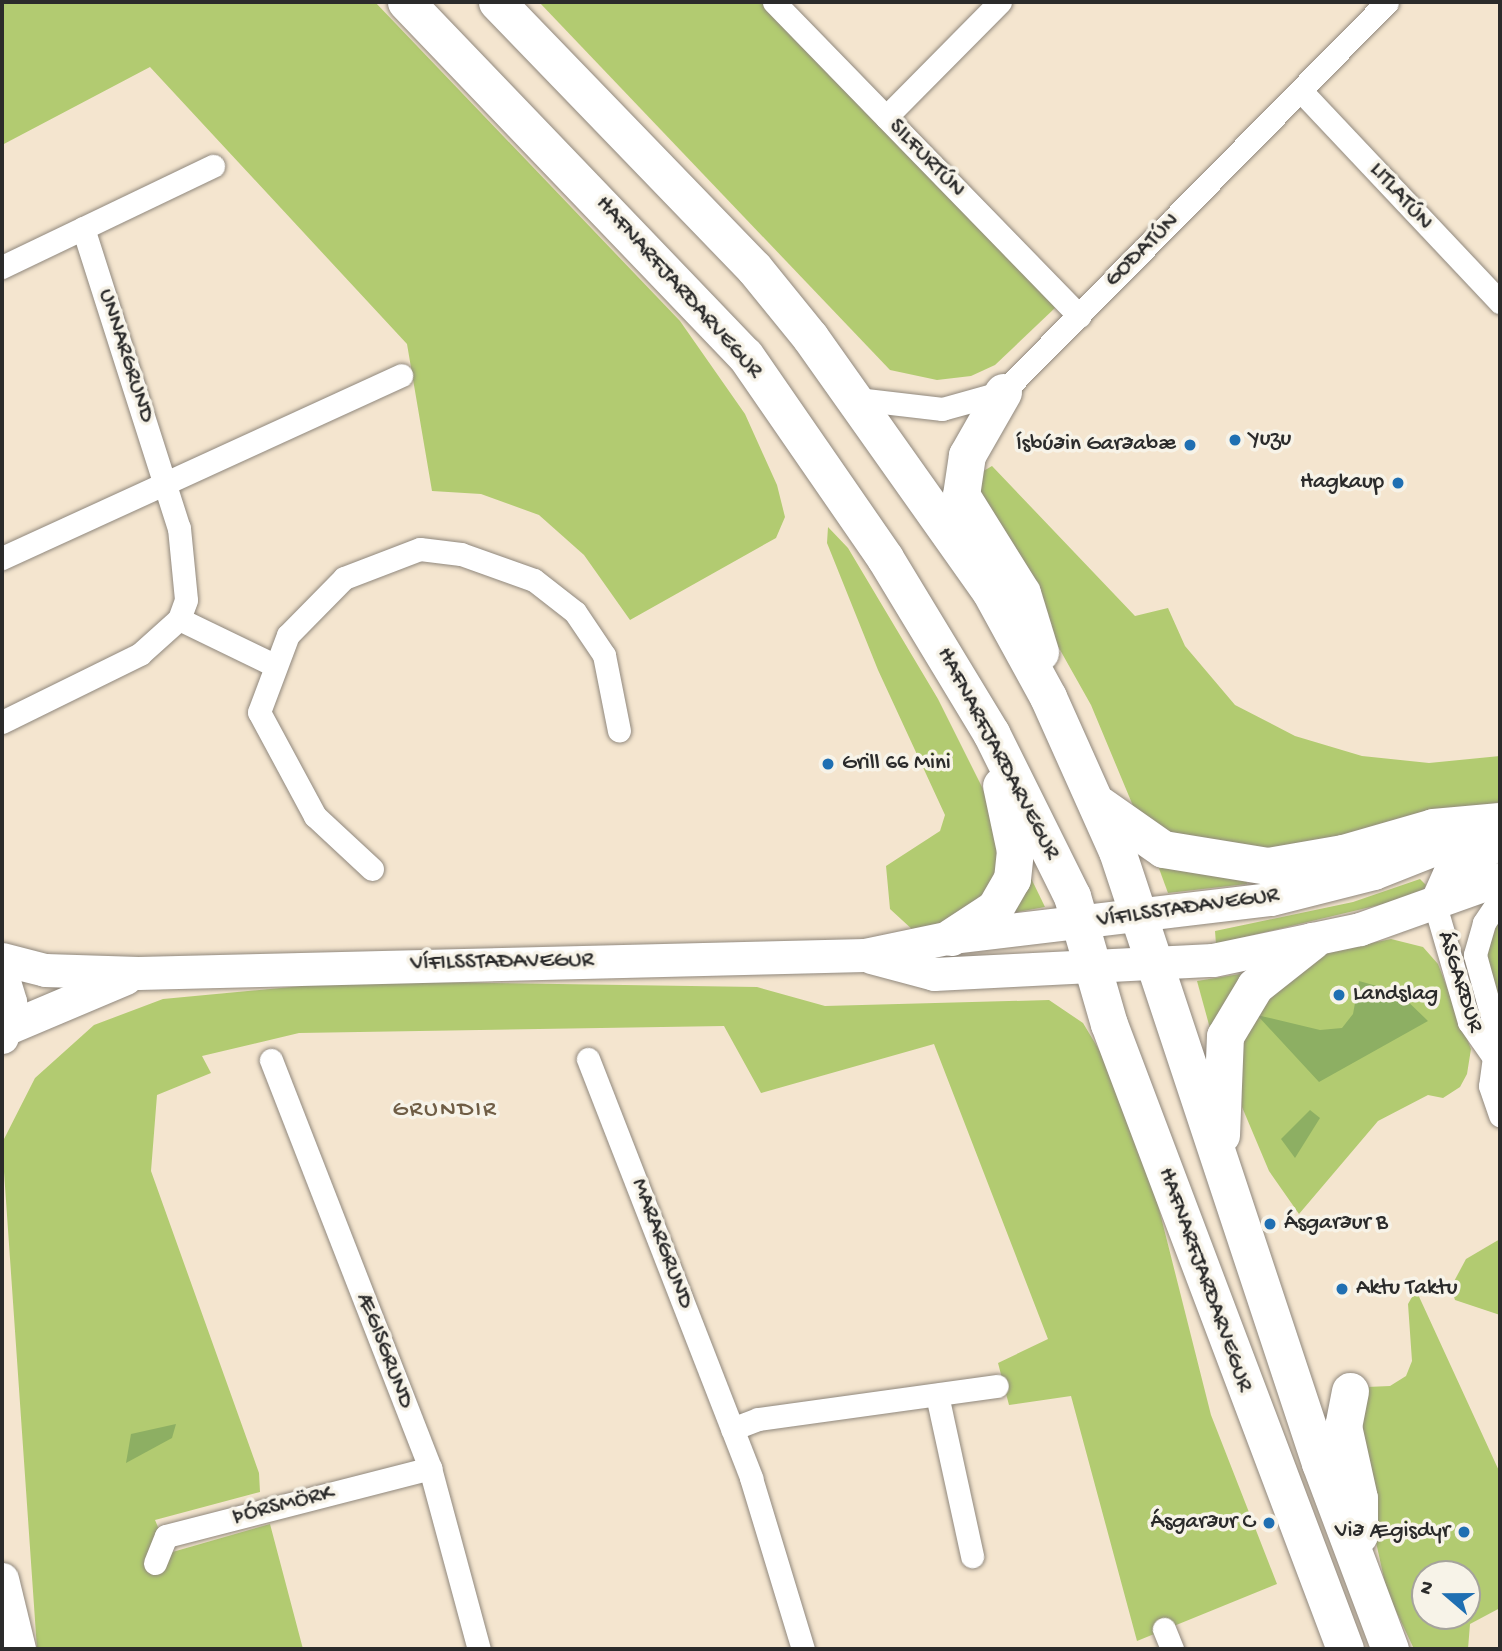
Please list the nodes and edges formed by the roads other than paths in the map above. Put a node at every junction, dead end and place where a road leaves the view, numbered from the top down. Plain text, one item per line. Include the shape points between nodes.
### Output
1 (406, 2) edge
2 (497, 2) edge
3 (774, 2) edge
4 (1000, 2) edge
5 (1387, 2) edge
6 (1301, 91) junction
7 (886, 117) junction
8 (213, 166) dead end
9 (83, 228) junction
10 (2, 267) edge
11 (1498, 294) edge
12 (1079, 316) junction
13 (401, 375) dead end
14 (1003, 391) junction
15 (858, 399) junction
16 (165, 484) junction
17 (2, 558) edge
18 (179, 619) junction
19 (272, 664) junction
20 (1048, 697) junction
21 (2, 722) edge
22 (619, 731) dead end
23 (991, 733) junction
24 (1097, 801) junction
25 (1500, 822) edge
26 (1500, 841) edge
27 (372, 869) dead end
28 (1500, 879) edge
29 (1500, 899) edge
30 (1435, 905) junction
31 (1139, 916) junction
32 (1082, 924) junction
33 (951, 937) junction
34 (1312, 941) junction
35 (866, 955) junction
36 (2, 959) edge
37 (1152, 966) junction
38 (1094, 971) junction
39 (138, 973) junction
40 (2, 975) edge
41 (4, 1033) edge
42 (1491, 1054) junction
43 (588, 1059) dead end
44 (271, 1060) dead end
45 (1500, 1115) edge
46 (1220, 1157) junction
47 (996, 1386) dead end
48 (1350, 1391) dead end
49 (937, 1395) junction
50 (732, 1429) junction
51 (430, 1468) junction
52 (972, 1556) dead end
53 (155, 1563) dead end
54 (1359, 1571) junction
55 (2, 1593) edge
56 (19, 1649) edge
57 (479, 1649) edge
58 (803, 1649) edge
59 (1346, 1649) edge
60 (1390, 1649) edge

1 - 23 main road, HAFNARFJARÐARVEGUR via 744,355 878,547
2 - 15 main road via 754,268
3 - 7 street, SILFURTÚN
4 - 7 street
5 - 6 street, GOÐATÚN
6 - 11 street, LITLATÚN
6 - 12 street, GOÐATÚN
7 - 12 street, SILFURTÚN
8 - 9 street
9 - 10 street
9 - 16 street, UNNARGRUND
12 - 14 street, GOÐATÚN
13 - 16 street
14 - 15 street, GOÐATÚN via 942,410
14 - 20 main road via 967,455 961,495 1022,593
15 - 20 main road via 990,591
16 - 17 street
16 - 18 street, UNNARGRUND via 186,564 186,600
18 - 19 street
18 - 21 street via 140,654
19 - 22 street via 304,614 344,578 395,555 441,550 510,569 575,611 604,655
19 - 27 street via 259,712 268,734 315,816
20 - 24 main road
23 - 32 main road, HAFNARFJARÐARVEGUR
23 - 33 main road via 1015,865 995,908
24 - 25 main road via 1163,849 1268,866 1343,853 1433,827
24 - 31 main road
25 - 31 street, VÍFILSSTAÐAVEGUR via 1374,873 1271,899
26 - 30 street via 1450,874
28 - 30 street, VÍFILSSTAÐAVEGUR
29 - 42 street, ÁSGARÐUR via 1484,923 1475,956 1497,1035
30 - 34 street, VÍFILSSTAÐAVEGUR
30 - 42 street, ÁSGARÐUR via 1469,1021
31 - 32 street, VÍFILSSTAÐAVEGUR
31 - 37 main road
32 - 33 street, VÍFILSSTAÐAVEGUR
32 - 38 main road, HAFNARFJARÐARVEGUR
33 - 35 street, VÍFILSSTAÐAVEGUR
34 - 37 street, VÍFILSSTAÐAVEGUR
34 - 46 main road via 1255,986 1225,1036
35 - 38 street, VÍFILSSTAÐAVEGUR via 934,974
35 - 39 street, VÍFILSSTAÐAVEGUR
36 - 39 street, VÍFILSSTAÐAVEGUR via 45,970
37 - 38 street, VÍFILSSTAÐAVEGUR
37 - 46 main road
38 - 59 main road, HAFNARFJARÐARVEGUR
39 - 41 street, VÍFILSSTAÐAVEGUR
40 - 41 street, VÍFILSSTAÐAVEGUR via 10,1002
42 - 45 street, ÁSGARÐUR via 1490,1086
43 - 50 street, MARARGRUND
44 - 51 street, ÆGISGRUND
46 - 54 main road
47 - 49 street
48 - 54 main road via 1343,1426 1359,1498
49 - 50 street via 758,1419
49 - 52 street
50 - 58 street, MARARGRUND
51 - 53 street, ÞÓRSMÖRK via 166,1536
51 - 57 street, ÆGISGRUND
54 - 60 main road
55 - 56 street

